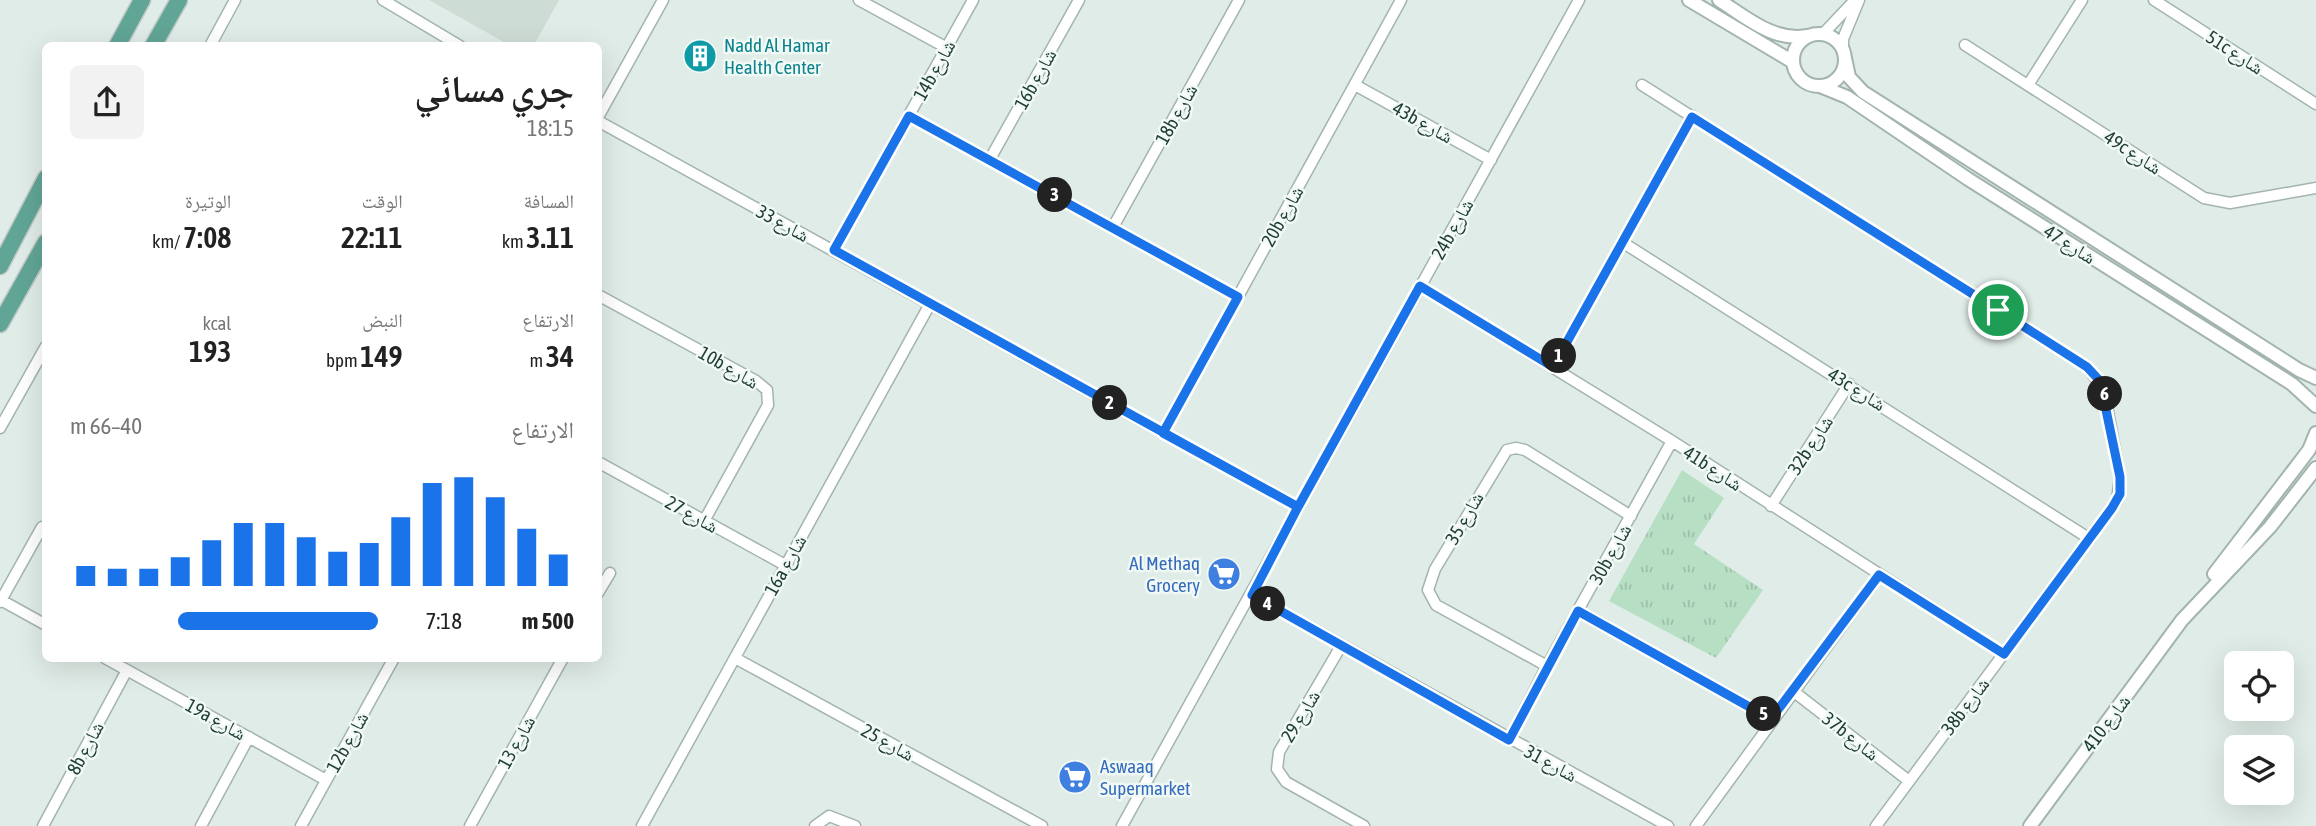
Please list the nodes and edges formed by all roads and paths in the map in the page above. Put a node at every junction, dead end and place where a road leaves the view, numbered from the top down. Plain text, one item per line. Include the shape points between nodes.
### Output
1 (142, 0) edge
2 (178, 0) edge
3 (235, 0) edge
4 (383, 0) edge
5 (663, 0) edge
6 (859, 0) edge
7 (973, 0) edge
8 (1079, 0) edge
9 (1238, 0) edge
10 (1401, 0) edge
11 (1579, 0) edge
12 (1689, 0) edge
13 (1719, 0) edge
14 (1857, 0) edge
15 (2081, 0) edge
16 (2154, 0) edge
17 (1815, 35) junction
18 (119, 42) edge
19 (155, 42) edge
20 (212, 42) edge
21 (453, 42) edge
22 (1965, 45) dead end
23 (947, 48) junction
24 (1844, 54) junction
25 (1793, 62) junction
26 (1355, 85) junction
27 (1642, 85) dead end
28 (2028, 85) junction
29 (1821, 86) junction
30 (2316, 104) edge
31 (602, 112) edge
32 (909, 116) junction
33 (1692, 117) junction
34 (602, 121) edge
35 (990, 159) junction
36 (1491, 160) junction
37 (42, 186) edge
38 (2316, 188) edge
39 (1113, 228) junction
40 (1622, 242) junction
41 (42, 249) edge
42 (834, 250) junction
43 (0, 265) edge
44 (1420, 286) junction
45 (602, 297) edge
46 (1238, 297) junction
47 (930, 304) junction
48 (0, 324) edge
49 (42, 353) edge
50 (1553, 367) junction
51 (2316, 378) edge
52 (1849, 384) junction
53 (2316, 406) edge
54 (0, 428) edge
55 (1163, 433) junction
56 (2316, 433) edge
57 (1672, 441) junction
58 (602, 465) edge
59 (2316, 468) edge
60 (1771, 506) junction
61 (1298, 507) junction
62 (1631, 516) junction
63 (704, 521) junction
64 (42, 527) dead end
65 (2090, 539) junction
66 (785, 565) junction
67 (610, 573) dead end
68 (1879, 575) junction
69 (602, 586) edge
70 (1252, 595) junction
71 (1, 601) edge
72 (1578, 611) junction
73 (2182, 620) junction
74 (42, 623) edge
75 (1341, 646) junction
76 (2004, 654) junction
77 (735, 658) junction
78 (112, 662) edge
79 (392, 662) edge
80 (561, 662) edge
81 (1547, 666) junction
82 (127, 670) junction
83 (1793, 691) junction
84 (1771, 719) junction
85 (249, 737) junction
86 (1509, 740) junction
87 (326, 780) junction
88 (1909, 781) junction
89 (43, 826) edge
90 (201, 826) edge
91 (301, 826) edge
92 (470, 826) edge
93 (642, 826) edge
94 (815, 826) edge
95 (855, 826) edge
96 (1042, 826) edge
97 (1122, 826) edge
98 (1364, 826) edge
99 (1668, 826) edge
100 (1696, 826) edge
101 (1876, 826) edge
102 (2030, 826) edge

1 - 18 main road
2 - 19 main road
3 - 20 street
4 - 21 street
5 - 31 street
6 - 23 street
7 - 23 street, 14b شارع
8 - 35 street, 16b شارع
9 - 39 street, 18b شارع
10 - 26 street, 20b شارع
11 - 36 street, 24b شارع
12 - 25 street
13 - 17 street via 1776,35
14 - 17 street
14 - 24 street via 1843,39
15 - 28 street
16 - 30 street, 51c شارع
17 - 24 street via 1837,42
17 - 25 street via 1796,48
22 - 28 street, 49c شارع
23 - 32 street, 14b شارع
24 - 29 street via 1841,74
24 - 51 street, شارع 47 via 1849,77 1863,92
25 - 29 street via 1800,78
26 - 36 street, 43b شارع
26 - 46 street, 20b شارع
27 - 33 street, 38b شارع
28 - 38 street, 49c شارع via 2204,198 2230,203
29 - 53 street, شارع 47 via 1847,97 2291,384
32 - 35 street
32 - 42 street, 14b شارع
33 - 40 street
33 - 65 street, 38b شارع via 2087,367 2100,381 2106,400 2121,486 2117,501
34 - 42 street, شارع 33
35 - 39 street
36 - 44 street, 24b شارع
37 - 43 main road
39 - 46 street
40 - 50 street
40 - 52 street, 43c شارع
41 - 48 main road
42 - 47 street, شارع 33
44 - 50 street, 41b شارع
44 - 61 street, 24b شارع
45 - 63 street, 10b شارع via 766,390 768,405
46 - 55 street, 20b شارع
47 - 55 street, شارع 33
47 - 66 street, 16a شارع
49 - 54 street
50 - 57 street, 41b شارع
52 - 60 street, 32b شارع
52 - 65 street, 43c شارع
55 - 61 street, شارع 33
56 - 73 street, شارع 410 via 2309,450
57 - 60 street, 41b شارع
57 - 62 street, 30b شارع
58 - 63 street, شارع 27
59 - 73 street, شارع 410 via 2267,530
60 - 68 street, 41b شارع
61 - 70 street, 24b شارع
62 - 72 street, 30b شارع
62 - 81 street, شارع 35 via 1525,450 1507,450 1435,569 1428,590 1436,605
63 - 66 street, شارع 27
64 - 71 street
65 - 76 street, 38b شارع
66 - 77 street, 16a شارع
67 - 69 street
68 - 76 street, 41b شارع
68 - 83 street
70 - 75 street, شارع 31
70 - 97 street, 24b شارع
71 - 74 street
72 - 81 street, 30b شارع
72 - 84 street
73 - 102 street, شارع 410
75 - 86 street, شارع 31
75 - 98 street, شارع 29 via 1279,752 1277,769 1286,782
76 - 88 street, 38b شارع
77 - 93 street, 16a شارع
77 - 96 street, شارع 25
78 - 82 street, 19a شارع
79 - 87 street, 12b شارع
80 - 92 street, شارع 13
81 - 86 street, 30b شارع
82 - 85 street, 19a شارع
82 - 89 street, 8b شارع
83 - 84 street
83 - 88 street, 37b شارع
84 - 100 street
85 - 87 street, 19a شارع
85 - 90 street
86 - 99 street, شارع 31
87 - 91 street, 12b شارع
88 - 101 street, 38b شارع
94 - 95 street via 829,816

